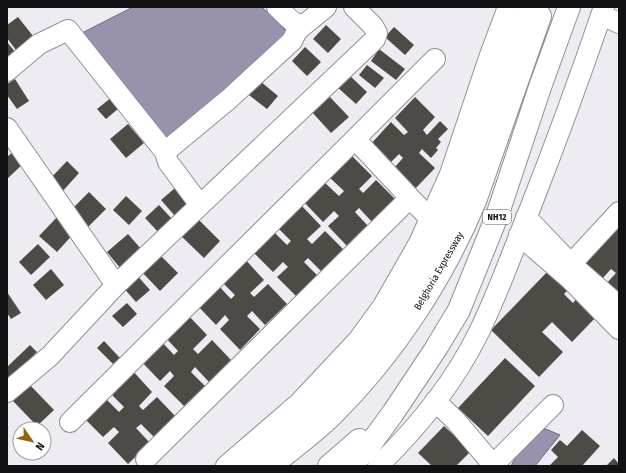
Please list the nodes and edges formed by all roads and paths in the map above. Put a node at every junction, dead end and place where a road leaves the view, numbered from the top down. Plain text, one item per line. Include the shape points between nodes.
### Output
1 (277, 7) edge
2 (326, 7) edge
3 (354, 7) edge
4 (508, 7) edge
5 (531, 7) edge
6 (543, 7) edge
7 (569, 7) edge
8 (608, 15) edge
9 (304, 25) junction
10 (435, 59) dead end
11 (7, 71) edge
12 (7, 128) edge
13 (355, 139) junction
14 (165, 152) junction
15 (410, 198) junction
16 (200, 205) junction
17 (619, 212) edge
18 (430, 219) junction
19 (523, 226) junction
20 (571, 264) junction
21 (116, 284) junction
22 (619, 306) edge
23 (619, 330) edge
24 (7, 392) edge
25 (435, 401) junction
26 (553, 405) dead end
27 (393, 413) junction
28 (70, 422) dead end
29 (146, 459) dead end
30 (494, 465) edge
31 (226, 466) edge
32 (249, 466) edge
33 (270, 466) edge
34 (329, 466) edge
35 (350, 466) edge
36 (378, 466) edge

1 - 9 street via 294,23
2 - 9 street
3 - 16 street via 373,26 377,33 375,39
4 - 18 street via 450,174
5 - 32 highway via 506,61 441,232 393,318 344,381
6 - 33 highway, Belghoria Expressway / NH12 via 475,201 441,270 402,332 348,399 314,431
7 - 27 highway, NH12 via 497,216 459,310 436,350
8 - 19 street
9 - 14 street via 292,41 229,99
10 - 13 street
11 - 14 street via 39,44 68,30
12 - 21 street
13 - 15 street
13 - 28 street
14 - 16 street via 168,162
15 - 18 street
15 - 29 street
16 - 21 street
17 - 20 street
18 - 31 street via 401,275 359,339 299,403
19 - 20 street
19 - 23 street
19 - 25 street via 479,332
20 - 22 street
21 - 24 street via 50,356
25 - 30 street
25 - 36 street
26 - 30 street
27 - 34 highway
27 - 35 highway, NH12 via 366,450

